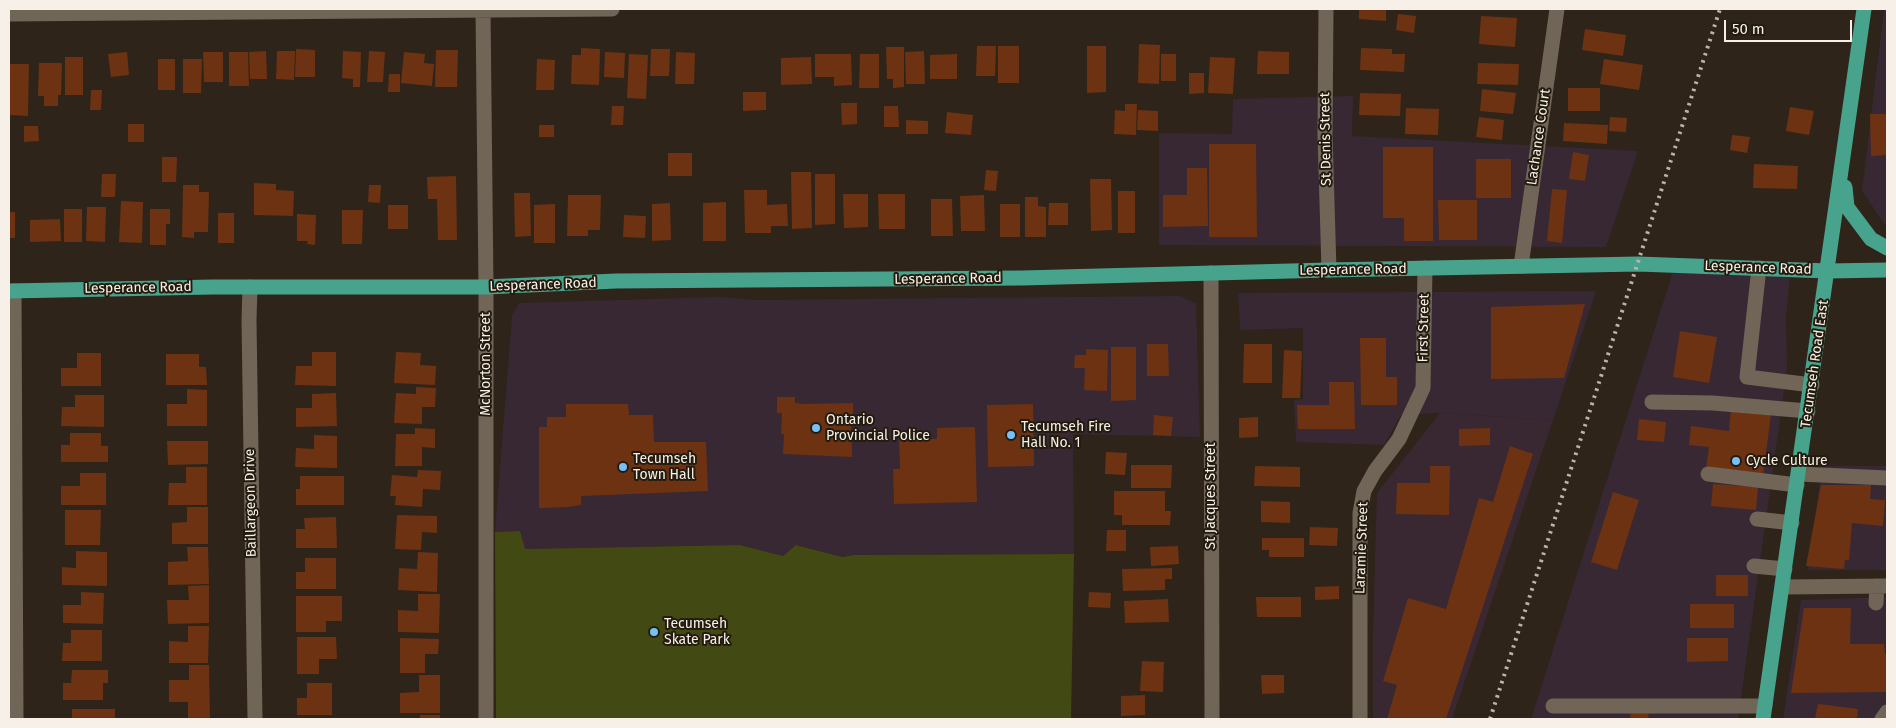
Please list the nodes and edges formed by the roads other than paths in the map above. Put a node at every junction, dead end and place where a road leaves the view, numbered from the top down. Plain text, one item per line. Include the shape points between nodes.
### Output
1 (483, 9) edge
2 (612, 9) edge
3 (1326, 9) edge
4 (1557, 9) edge
5 (1864, 9) edge
6 (9, 14) edge
7 (1842, 161) junction
8 (1887, 248) edge
9 (1521, 266) junction
10 (1425, 268) junction
11 (1759, 268) junction
12 (1329, 270) junction
13 (1887, 270) edge
14 (1828, 271) junction
15 (1211, 273) junction
16 (250, 287) junction
17 (486, 287) junction
18 (12, 291) edge
19 (1812, 385) junction
20 (1423, 388) joint
21 (1652, 402) dead end
22 (1808, 411) junction
23 (1708, 474) dead end
24 (1887, 478) edge
25 (1798, 480) junction
26 (1757, 519) dead end
27 (1792, 523) junction
28 (12, 550) edge
29 (1754, 566) dead end
30 (1785, 570) junction
31 (1783, 586) junction
32 (1882, 586) edge
33 (1876, 603) dead end
34 (1553, 706) dead end
35 (1887, 712) edge
36 (1764, 713) edge
37 (16, 719) edge
38 (255, 719) edge
39 (486, 719) edge
40 (1212, 719) edge
41 (1360, 719) edge
42 (1882, 719) edge

1 - 2 street
1 - 6 street
1 - 17 street, McNorton Street
3 - 12 street, St Denis Street
4 - 9 street, Lachance Court
5 - 7 main road, Tecumseh Road East
7 - 8 main road via 1847,207 1871,239
7 - 14 main road, Tecumseh Road East
9 - 10 main road, Lesperance Road
9 - 11 main road, Lesperance Road via 1638,264
10 - 12 main road, Lesperance Road
10 - 20 street, First Street
11 - 14 main road, Lesperance Road
11 - 19 street via 1747,377
12 - 15 main road, Lesperance Road
13 - 14 main road, Lesperance Road
14 - 19 main road, Tecumseh Road East
15 - 17 main road, Lesperance Road
15 - 40 street, St Jacques Street
16 - 17 main road, Lesperance Road
16 - 18 main road, Lesperance Road
16 - 38 street, Baillargeon Drive
17 - 39 street, McNorton Street
18 - 28 street
19 - 22 main road, Tecumseh Road East
20 - 41 street, Laramie Street via 1399,440 1364,491 1360,513
21 - 22 street via 1712,402
22 - 25 main road, Tecumseh Road East
23 - 25 street
24 - 25 street
25 - 27 main road, Tecumseh Road East
26 - 27 street
27 - 30 main road, Tecumseh Road East
28 - 37 street
29 - 30 street
30 - 31 main road, Tecumseh Road East
31 - 32 street via 1862,580
31 - 36 main road, Tecumseh Road East
32 - 33 street
34 - 36 street
35 - 42 street

